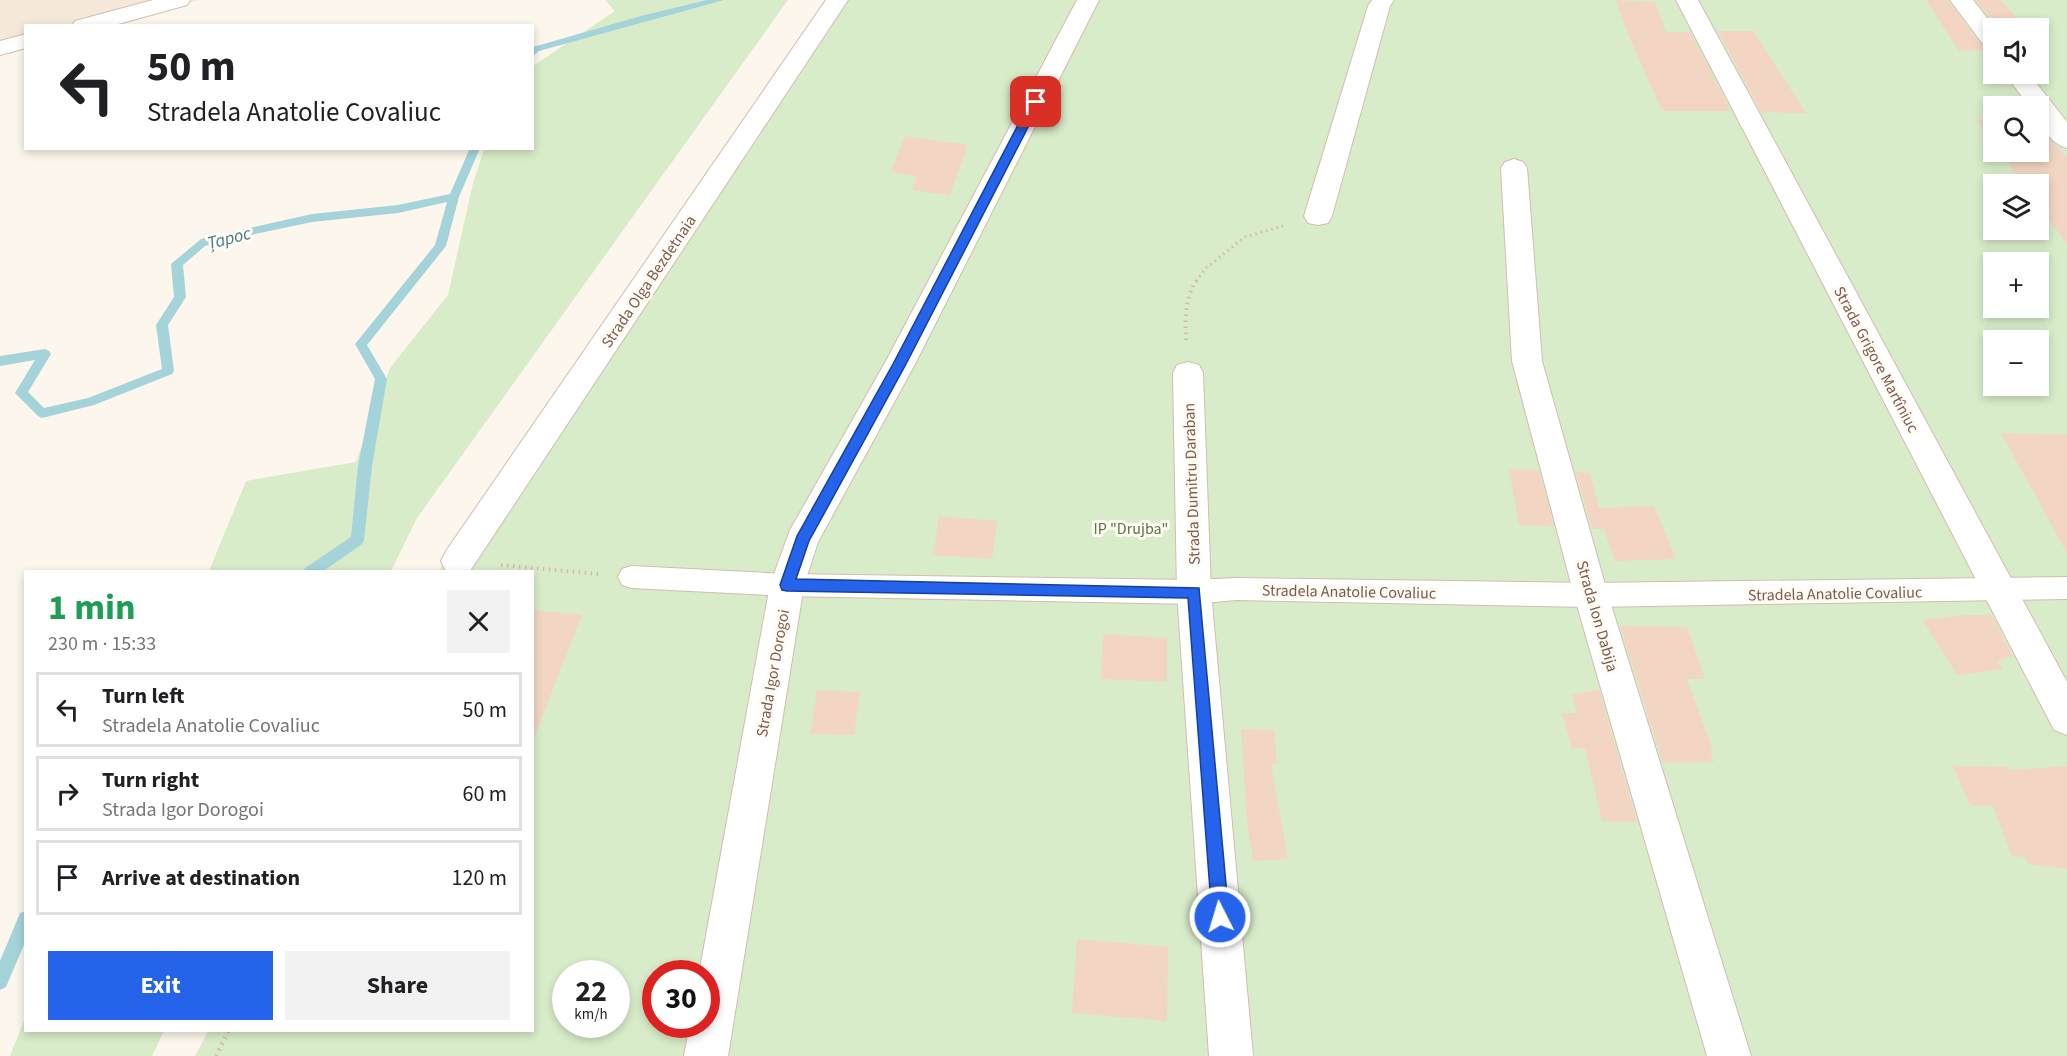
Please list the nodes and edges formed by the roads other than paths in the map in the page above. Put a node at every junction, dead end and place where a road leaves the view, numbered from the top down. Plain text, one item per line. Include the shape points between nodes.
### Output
1 (179, 0) edge
2 (837, 0) edge
3 (1088, 0) edge
4 (1383, 0) edge
5 (1687, 0) edge
6 (1961, 0) edge
7 (90, 24) edge
8 (1983, 29) edge
9 (24, 42) edge
10 (0, 48) edge
11 (2025, 84) edge
12 (2067, 140) edge
13 (1514, 168) dead end
14 (1318, 216) road end
15 (1188, 373) road end
16 (458, 561) road end
17 (632, 577) road end
18 (787, 585) junction
19 (2067, 588) edge
20 (2000, 591) junction
21 (1194, 592) junction
22 (1591, 595) junction
23 (2067, 718) edge
24 (706, 1056) edge
25 (1232, 1056) edge
26 (1729, 1056) edge

1 - 7 street
2 - 16 street, Strada Olga Bezdetnaia
3 - 18 street, Strada Igor Dorogoi via 898,366 802,540
4 - 14 street
5 - 20 street, Strada Grigore Martîniuc
6 - 8 street
9 - 10 street
11 - 12 street
13 - 22 street, Strada Ion Dabija via 1527,361
15 - 21 street, Strada Dumitru Daraban
17 - 18 lane, Stradela Anatolie Covaliuc
18 - 21 lane, Stradela Anatolie Covaliuc
18 - 24 street, Strada Igor Dorogoi
19 - 20 lane, Stradela Anatolie Covaliuc
20 - 22 lane, Stradela Anatolie Covaliuc
20 - 23 street, Strada Grigore Martîniuc
21 - 22 lane, Stradela Anatolie Covaliuc via 1236,589
21 - 25 street, Strada Dumitru Daraban
22 - 26 street, Strada Ion Dabija

